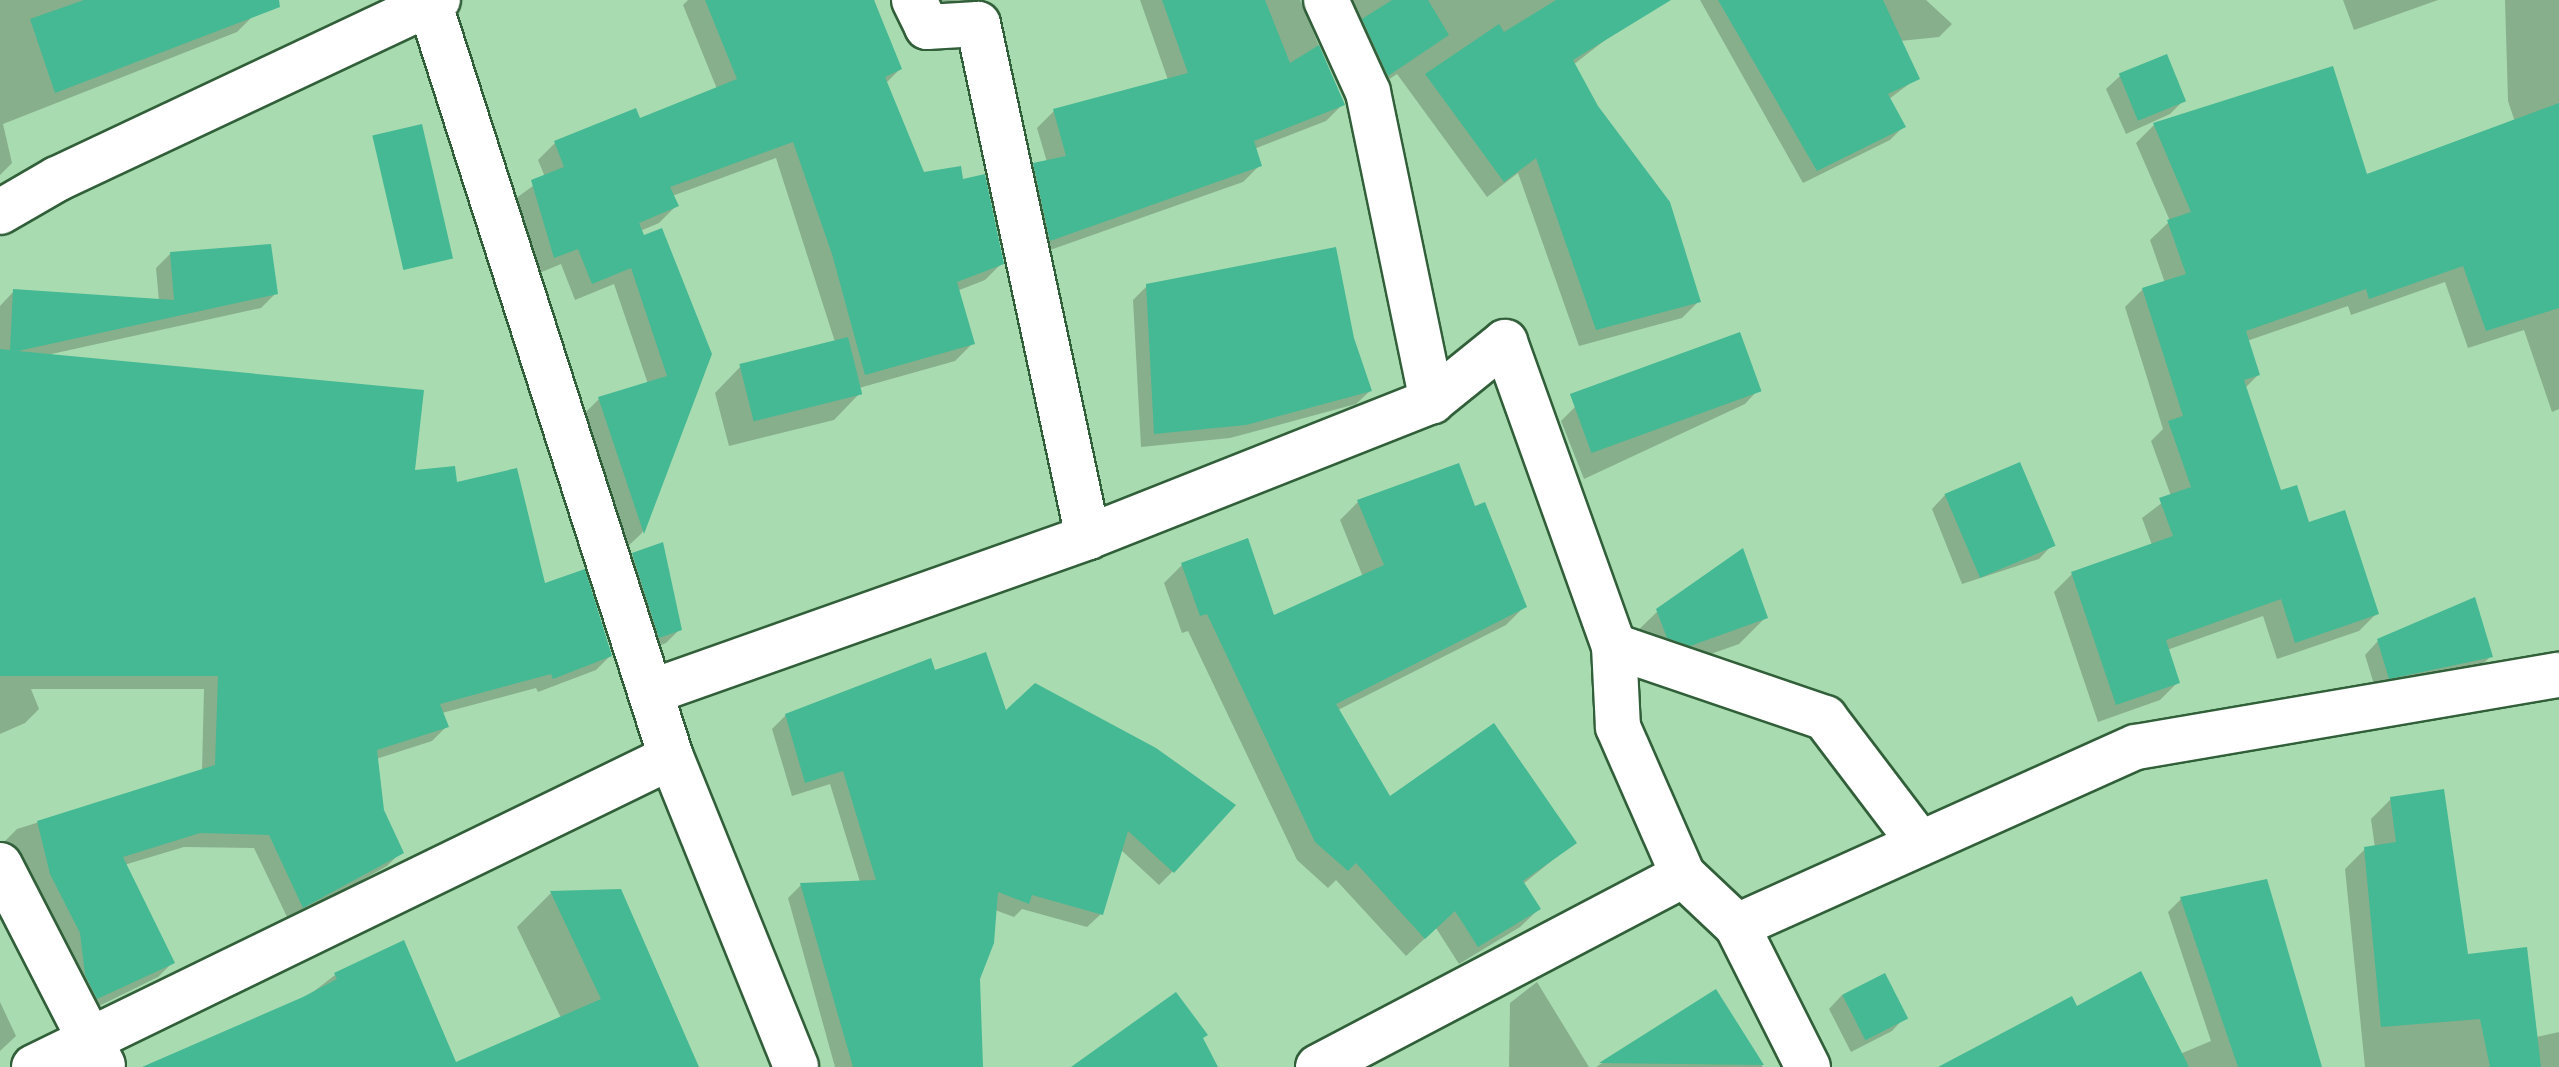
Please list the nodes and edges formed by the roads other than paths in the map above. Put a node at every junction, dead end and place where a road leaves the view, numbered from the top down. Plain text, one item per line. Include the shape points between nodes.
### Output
1 (914, 0) edge
2 (1326, 0) edge
3 (434, 2) edge
4 (0, 212) edge
5 (1432, 401) junction
6 (1088, 537) junction
7 (1614, 646) junction
8 (2559, 675) edge
9 (651, 692) junction
10 (671, 757) junction
11 (1920, 843) junction
12 (0, 865) edge
13 (1683, 875) junction
14 (1737, 926) junction
15 (98, 1053) edge
16 (34, 1067) edge
17 (796, 1067) edge
18 (1318, 1067) edge
19 (1808, 1067) edge

1 - 6 street via 927,27 978,24
2 - 5 street via 1368,92
3 - 4 street via 57,179
3 - 9 street
5 - 6 street
5 - 7 street via 1505,342
6 - 9 street
7 - 11 street via 1825,718
7 - 13 street via 1618,727
8 - 11 street via 2136,747
9 - 10 street
10 - 15 street
10 - 17 street
11 - 14 street
12 - 15 street
13 - 14 street
13 - 18 street
14 - 19 street
15 - 16 street

